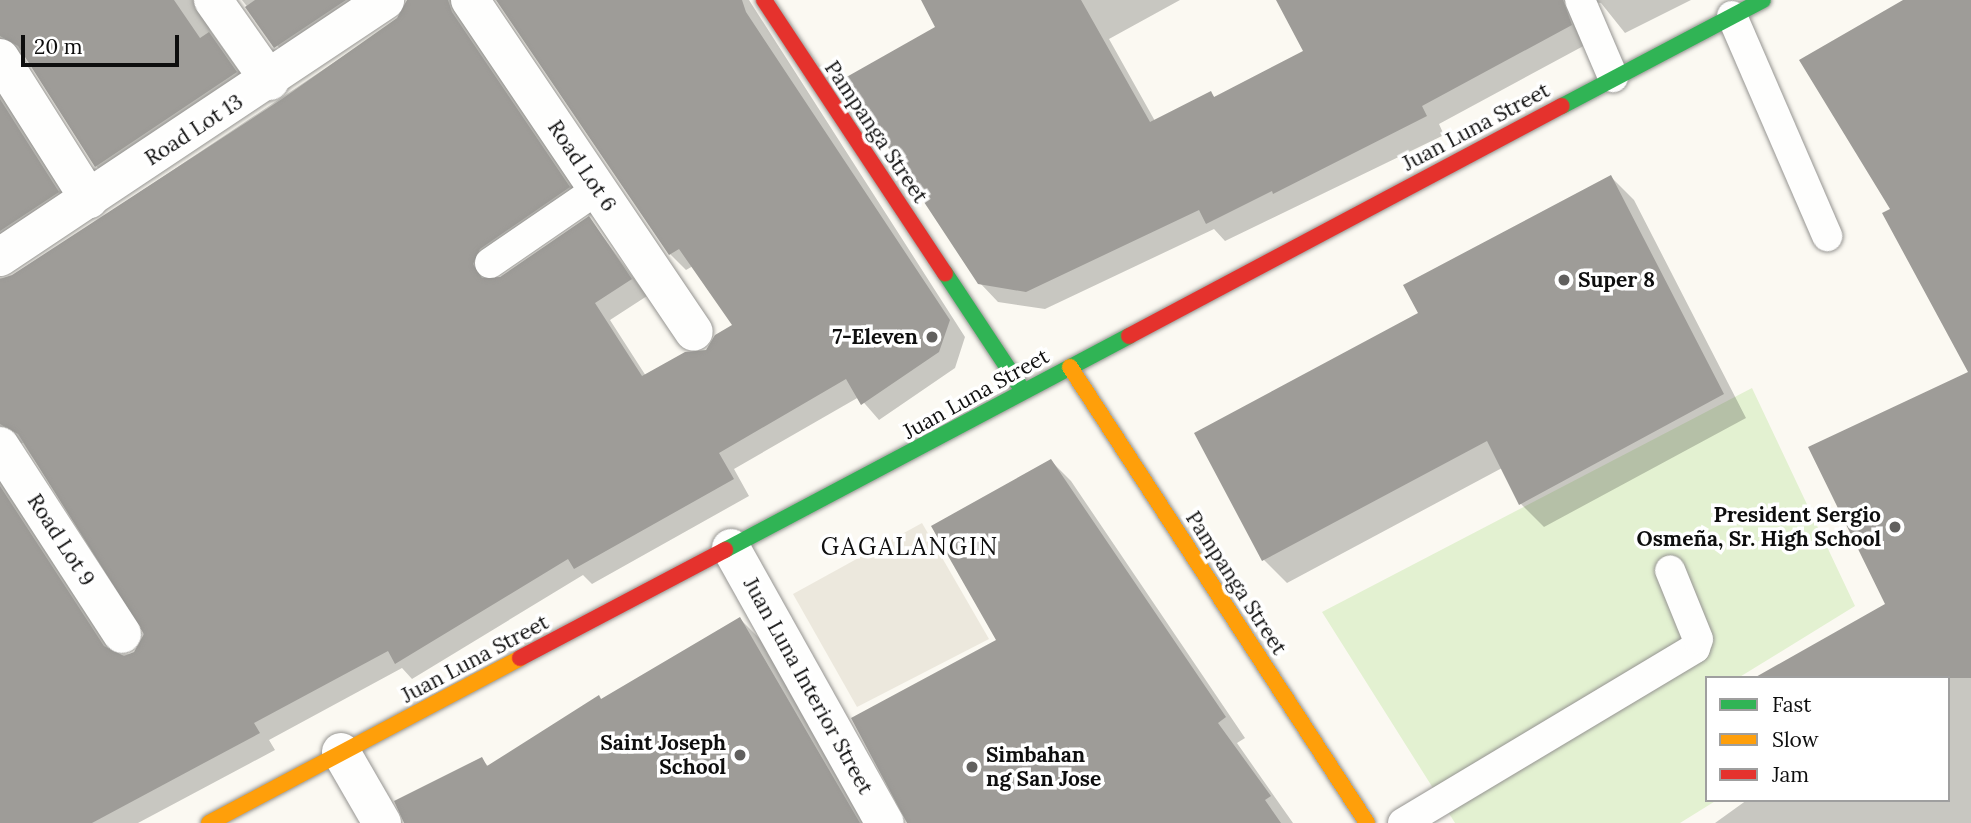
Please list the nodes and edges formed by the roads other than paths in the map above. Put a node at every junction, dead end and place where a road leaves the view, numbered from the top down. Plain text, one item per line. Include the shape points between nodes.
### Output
1 (213, 0) edge
2 (386, 0) edge
3 (470, 0) edge
4 (764, 0) edge
5 (1580, 0) edge
6 (1763, 0) edge
7 (1732, 16) junction
8 (0, 58) edge
9 (1613, 77) junction
10 (270, 81) junction
11 (598, 189) junction
12 (89, 199) junction
13 (1827, 236) dead end
14 (0, 257) edge
15 (490, 263) dead end
16 (694, 332) dead end
17 (1070, 367) junction
18 (1023, 391) junction
19 (0, 446) edge
20 (731, 548) junction
21 (1670, 570) dead end
22 (122, 634) dead end
23 (341, 752) junction
24 (209, 823) edge
25 (382, 823) edge
26 (886, 823) edge
27 (1367, 823) edge
28 (1403, 823) edge

1 - 10 street
2 - 10 street, Road Lot 13
3 - 11 street, Road Lot 6
4 - 18 main road, Pampanga Street
5 - 9 lane
6 - 7 main road, Juan Luna Street
7 - 9 main road, Juan Luna Street
7 - 13 lane
8 - 12 street
9 - 17 main road, Juan Luna Street
10 - 12 street, Road Lot 13
11 - 15 lane
11 - 16 street, Road Lot 6
12 - 14 street, Road Lot 13
17 - 18 main road, Juan Luna Street
17 - 27 main road, Pampanga Street
18 - 20 main road, Juan Luna Street
19 - 22 street, Road Lot 9
20 - 23 main road, Juan Luna Street
20 - 26 street, Juan Luna Interior Street
21 - 28 lane via 1698,639 1695,648
23 - 24 main road, Juan Luna Street
23 - 25 street

